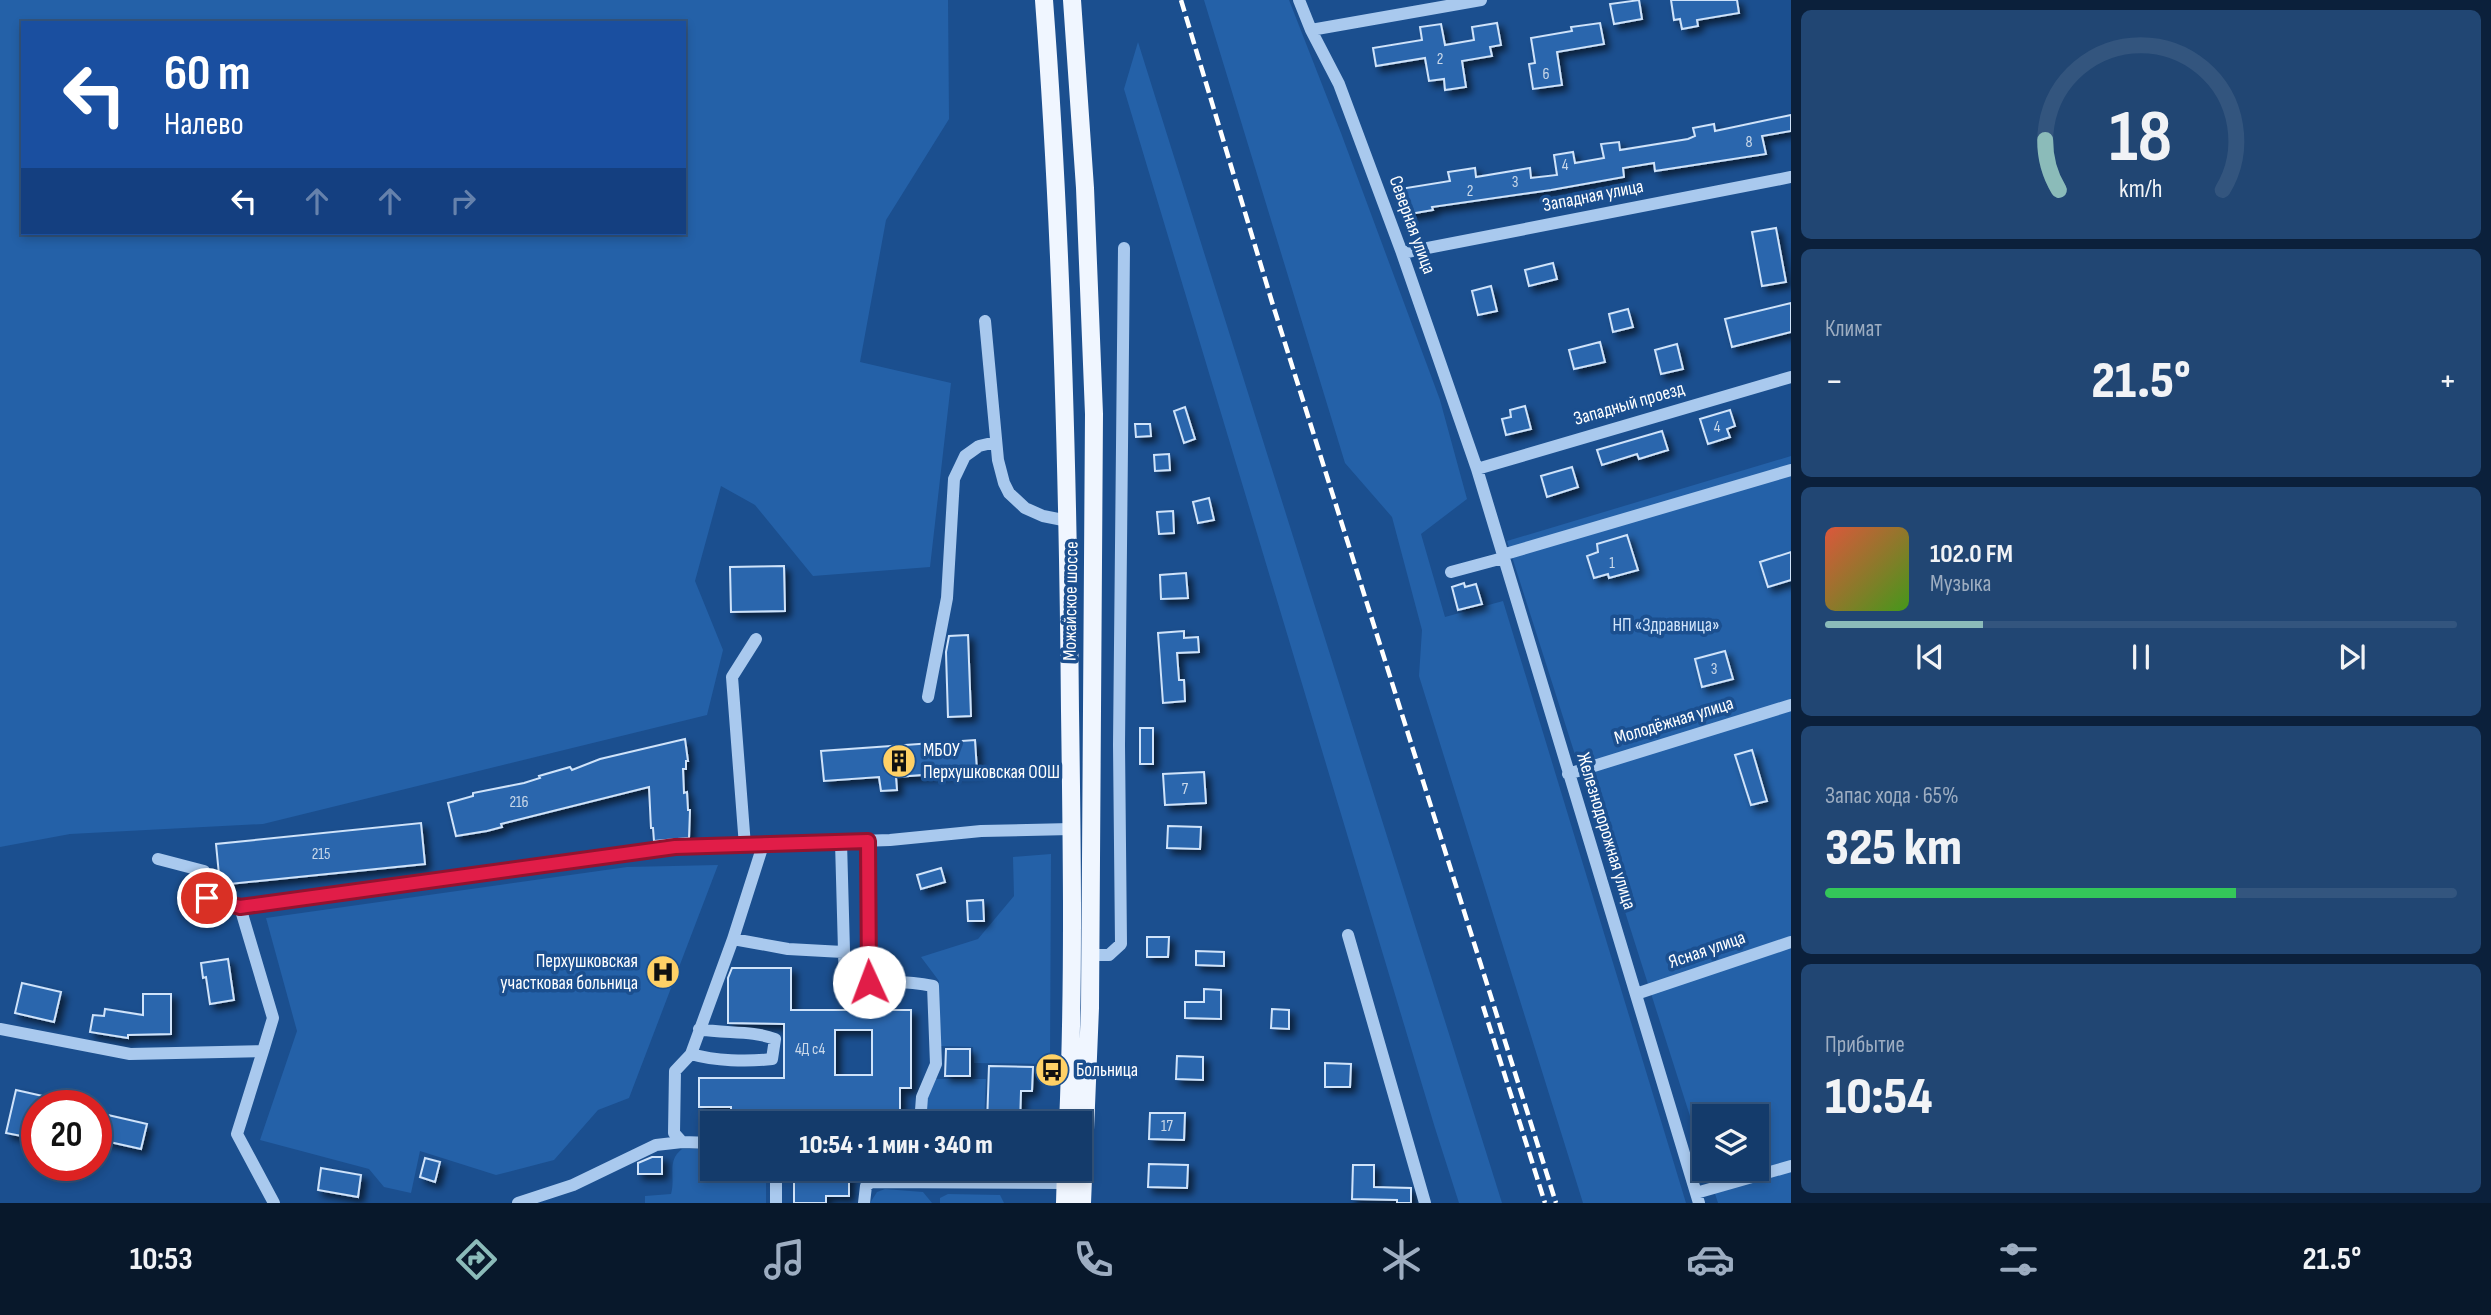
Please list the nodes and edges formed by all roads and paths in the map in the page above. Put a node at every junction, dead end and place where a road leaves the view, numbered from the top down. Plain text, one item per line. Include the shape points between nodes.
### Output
1 (1044, 0) edge
2 (1072, 0) edge
3 (1299, 0) edge
4 (1480, 0) edge
5 (1311, 30) junction
6 (1791, 177) edge
7 (1124, 248) dead end
8 (1402, 253) junction
9 (985, 321) dead end
10 (1791, 377) edge
11 (996, 442) junction
12 (1477, 469) junction
13 (1791, 470) edge
14 (1068, 521) junction
15 (1502, 556) junction
16 (1451, 572) dead end
17 (756, 639) dead end
18 (928, 697) dead end
19 (1791, 705) edge
20 (1568, 774) junction
21 (1071, 829) junction
22 (868, 841) junction
23 (841, 842) junction
24 (763, 845) junction
25 (745, 846) junction
26 (158, 859) dead end
27 (240, 907) junction
28 (1348, 935) dead end
29 (733, 939) junction
30 (1791, 942) edge
31 (843, 952) junction
32 (1090, 955) junction
33 (869, 982) junction
34 (1636, 994) junction
35 (0, 1029) edge
36 (699, 1029) junction
37 (263, 1051) junction
38 (691, 1054) junction
39 (921, 1111) edge
40 (1069, 1111) edge
41 (682, 1142) junction
42 (700, 1143) edge
43 (1791, 1166) edge
44 (776, 1181) edge
45 (877, 1181) edge
46 (1066, 1181) edge
47 (1698, 1198) edge
48 (274, 1203) edge
49 (518, 1203) edge
50 (776, 1203) edge
51 (864, 1203) edge
52 (1065, 1203) edge
53 (1082, 1203) edge
54 (1425, 1203) edge

1 - 14 main road, Можайское шоссе via 1057,189
2 - 32 main road, Можайское шоссе via 1094,427
3 - 5 street, Северная улица
4 - 5 street
5 - 8 street, Северная улица via 1339,84
6 - 8 street, Западная улица
7 - 32 street via 1121,944 1109,955
8 - 12 street, Северная улица
9 - 11 street
10 - 12 street, Западный проезд
11 - 14 street via 1000,473 1009,493 1033,513
11 - 18 street via 979,446 965,457 954,479 947,598
12 - 15 street, Железнодорожная улица
13 - 15 street
14 - 21 main road, Можайское шоссе
15 - 16 street
15 - 20 street, Железнодорожная улица
17 - 25 street via 733,677
19 - 20 street, Молодёжная улица
20 - 34 street, Железнодорожная улица
21 - 22 street
21 - 40 main road, Можайское шоссе via 1073,1008
22 - 23 street
22 - 33 street
23 - 24 street
23 - 31 street
24 - 25 street
24 - 29 street
25 - 27 street via 675,847
26 - 27 street via 204,871 207,898
27 - 37 street via 273,1018
28 - 54 street
29 - 31 street
29 - 36 street
30 - 34 street, Ясная улица
31 - 33 street via 845,987
32 - 53 main road, Можайское шоссе
33 - 39 street via 933,985 936,1064
34 - 47 street, Железнодорожная улица
35 - 37 street via 130,1054
36 - 38 street
36 - 38 street via 767,1035 775,1039 772,1059
37 - 48 street via 237,1135
38 - 41 street via 675,1071 674,1133
41 - 42 street
41 - 49 street via 656,1145 573,1185
43 - 47 street
44 - 50 street
45 - 51 street via 866,1186
46 - 52 main road

